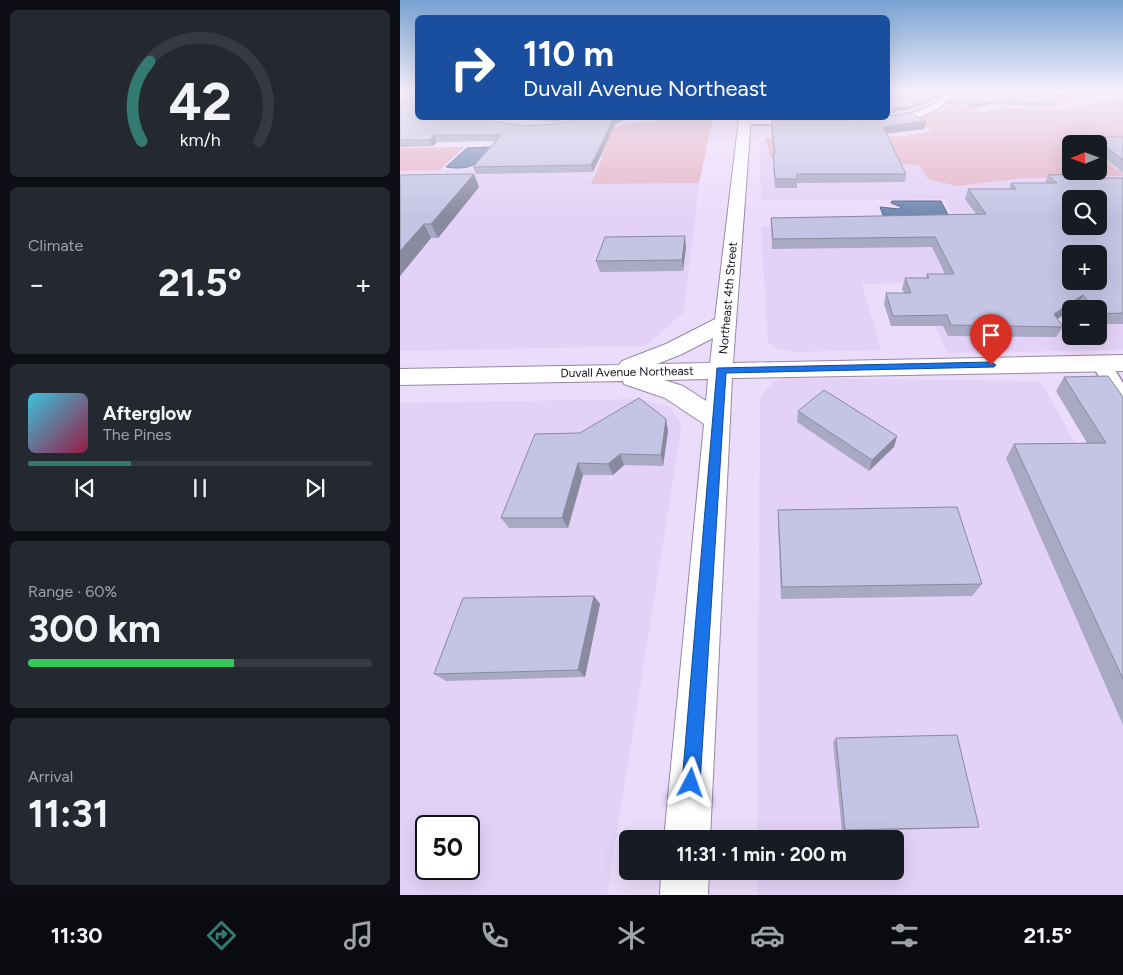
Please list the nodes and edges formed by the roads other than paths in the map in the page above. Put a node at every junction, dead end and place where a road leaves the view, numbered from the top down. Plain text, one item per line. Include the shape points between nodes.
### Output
1 (744, 132) edge
2 (726, 322) junction
3 (1112, 363) edge
4 (721, 370) junction
5 (615, 372) junction
6 (400, 377) edge
7 (1123, 400) edge
8 (717, 420) junction
9 (689, 830) edge
10 (685, 880) edge
11 (684, 895) edge

1 - 2 main road, Northeast 4th Street
2 - 4 main road, Northeast 4th Street
2 - 5 main road via 674,349
3 - 4 main road, Duvall Avenue Northeast
3 - 7 street
4 - 5 main road, Duvall Avenue Northeast
4 - 8 main road, Northeast 4th Street
5 - 6 main road, Duvall Avenue Northeast
5 - 8 main road via 674,392
8 - 9 main road, Northeast 4th Street
10 - 11 main road

